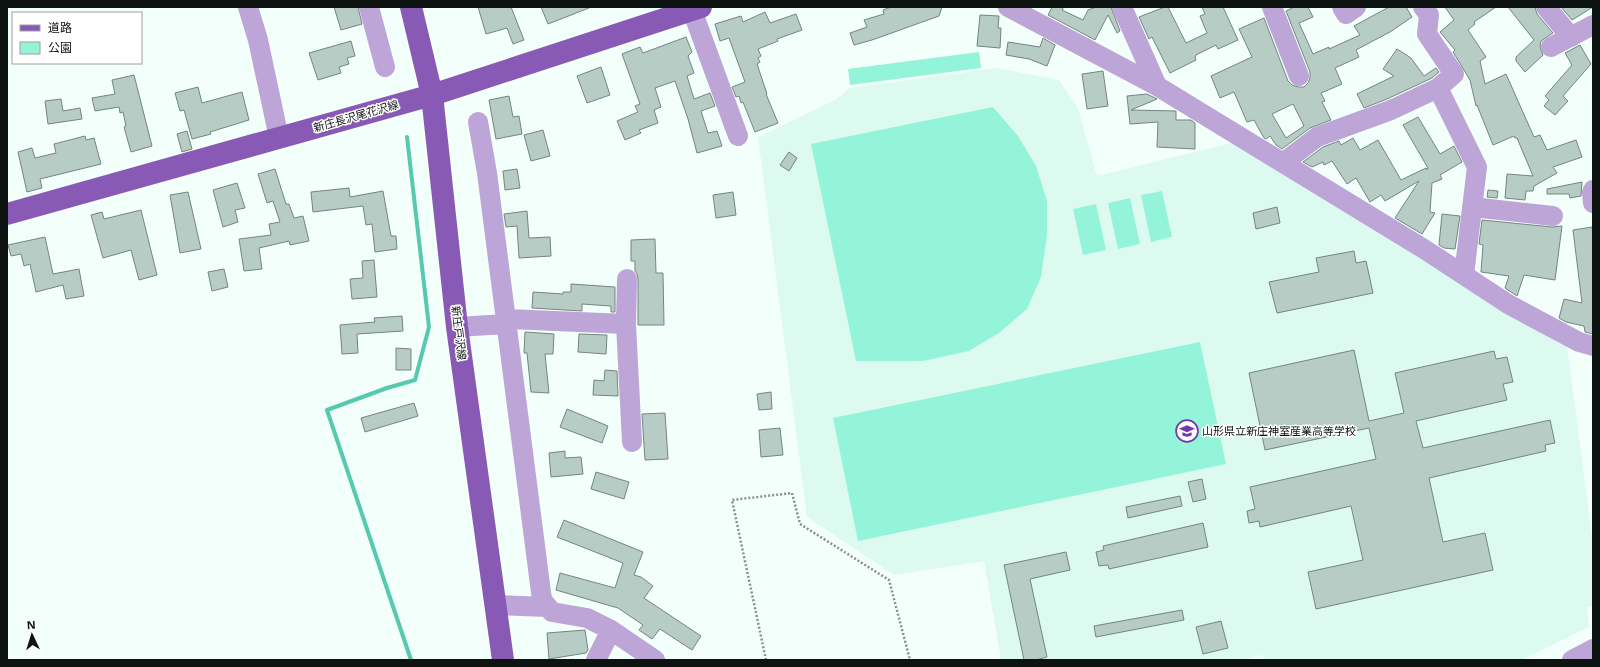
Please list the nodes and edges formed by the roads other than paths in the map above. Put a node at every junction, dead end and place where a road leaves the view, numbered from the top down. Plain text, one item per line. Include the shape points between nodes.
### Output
1 (248, 7) edge
2 (369, 7) edge
3 (411, 7) edge
4 (1008, 7) edge
5 (1122, 7) edge
6 (1261, 7) edge
7 (1268, 7) edge
8 (1272, 7) edge
9 (1342, 7) edge
10 (1356, 7) edge
11 (1424, 7) edge
12 (1546, 7) edge
13 (696, 8) edge
14 (1593, 25) edge
15 (1571, 37) junction
16 (1551, 47) dead end
17 (385, 67) dead end
18 (1299, 76) dead end
19 (1157, 86) junction
20 (1438, 88) junction
21 (432, 94) junction
22 (478, 122) dead end
23 (738, 136) dead end
24 (278, 138) junction
25 (1283, 163) junction
26 (1593, 190) edge
27 (1593, 203) edge
28 (1472, 207) junction
29 (7, 214) edge
30 (1553, 216) dead end
31 (1464, 275) junction
32 (626, 279) dead end
33 (506, 321) junction
34 (626, 324) junction
35 (457, 327) junction
36 (1593, 346) edge
37 (632, 442) dead end
38 (495, 605) junction
39 (548, 607) junction
40 (611, 630) junction
41 (1593, 649) edge
42 (503, 660) edge
43 (596, 660) edge
44 (656, 660) edge
45 (1572, 660) edge

1 - 24 street via 258,40
2 - 17 street
3 - 21 main road, 新庄戸沢線
4 - 19 street
5 - 19 street
6 - 7 street via 1262,10
8 - 18 street
9 - 10 street via 1346,14
11 - 20 street via 1429,16 1427,34 1454,74
12 - 15 street
13 - 21 main road, 新庄長沢尾花沢線
13 - 23 street
14 - 15 street
15 - 16 street
19 - 25 street
20 - 25 street via 1391,110 1317,137
20 - 28 street via 1477,167
21 - 24 main road, 新庄長沢尾花沢線
21 - 35 main road, 新庄戸沢線
22 - 33 street
24 - 29 main road, 新庄長沢尾花沢線
25 - 31 street
26 - 27 street
28 - 30 street
28 - 31 street
31 - 36 street via 1508,304 1580,342
32 - 34 street
33 - 34 street
33 - 35 street
33 - 39 street via 542,600
34 - 37 street
35 - 38 main road, 新庄戸沢線
38 - 39 street
38 - 42 main road, 新庄戸沢線
39 - 40 street via 552,612 587,618
40 - 43 street
40 - 44 street
41 - 45 street

